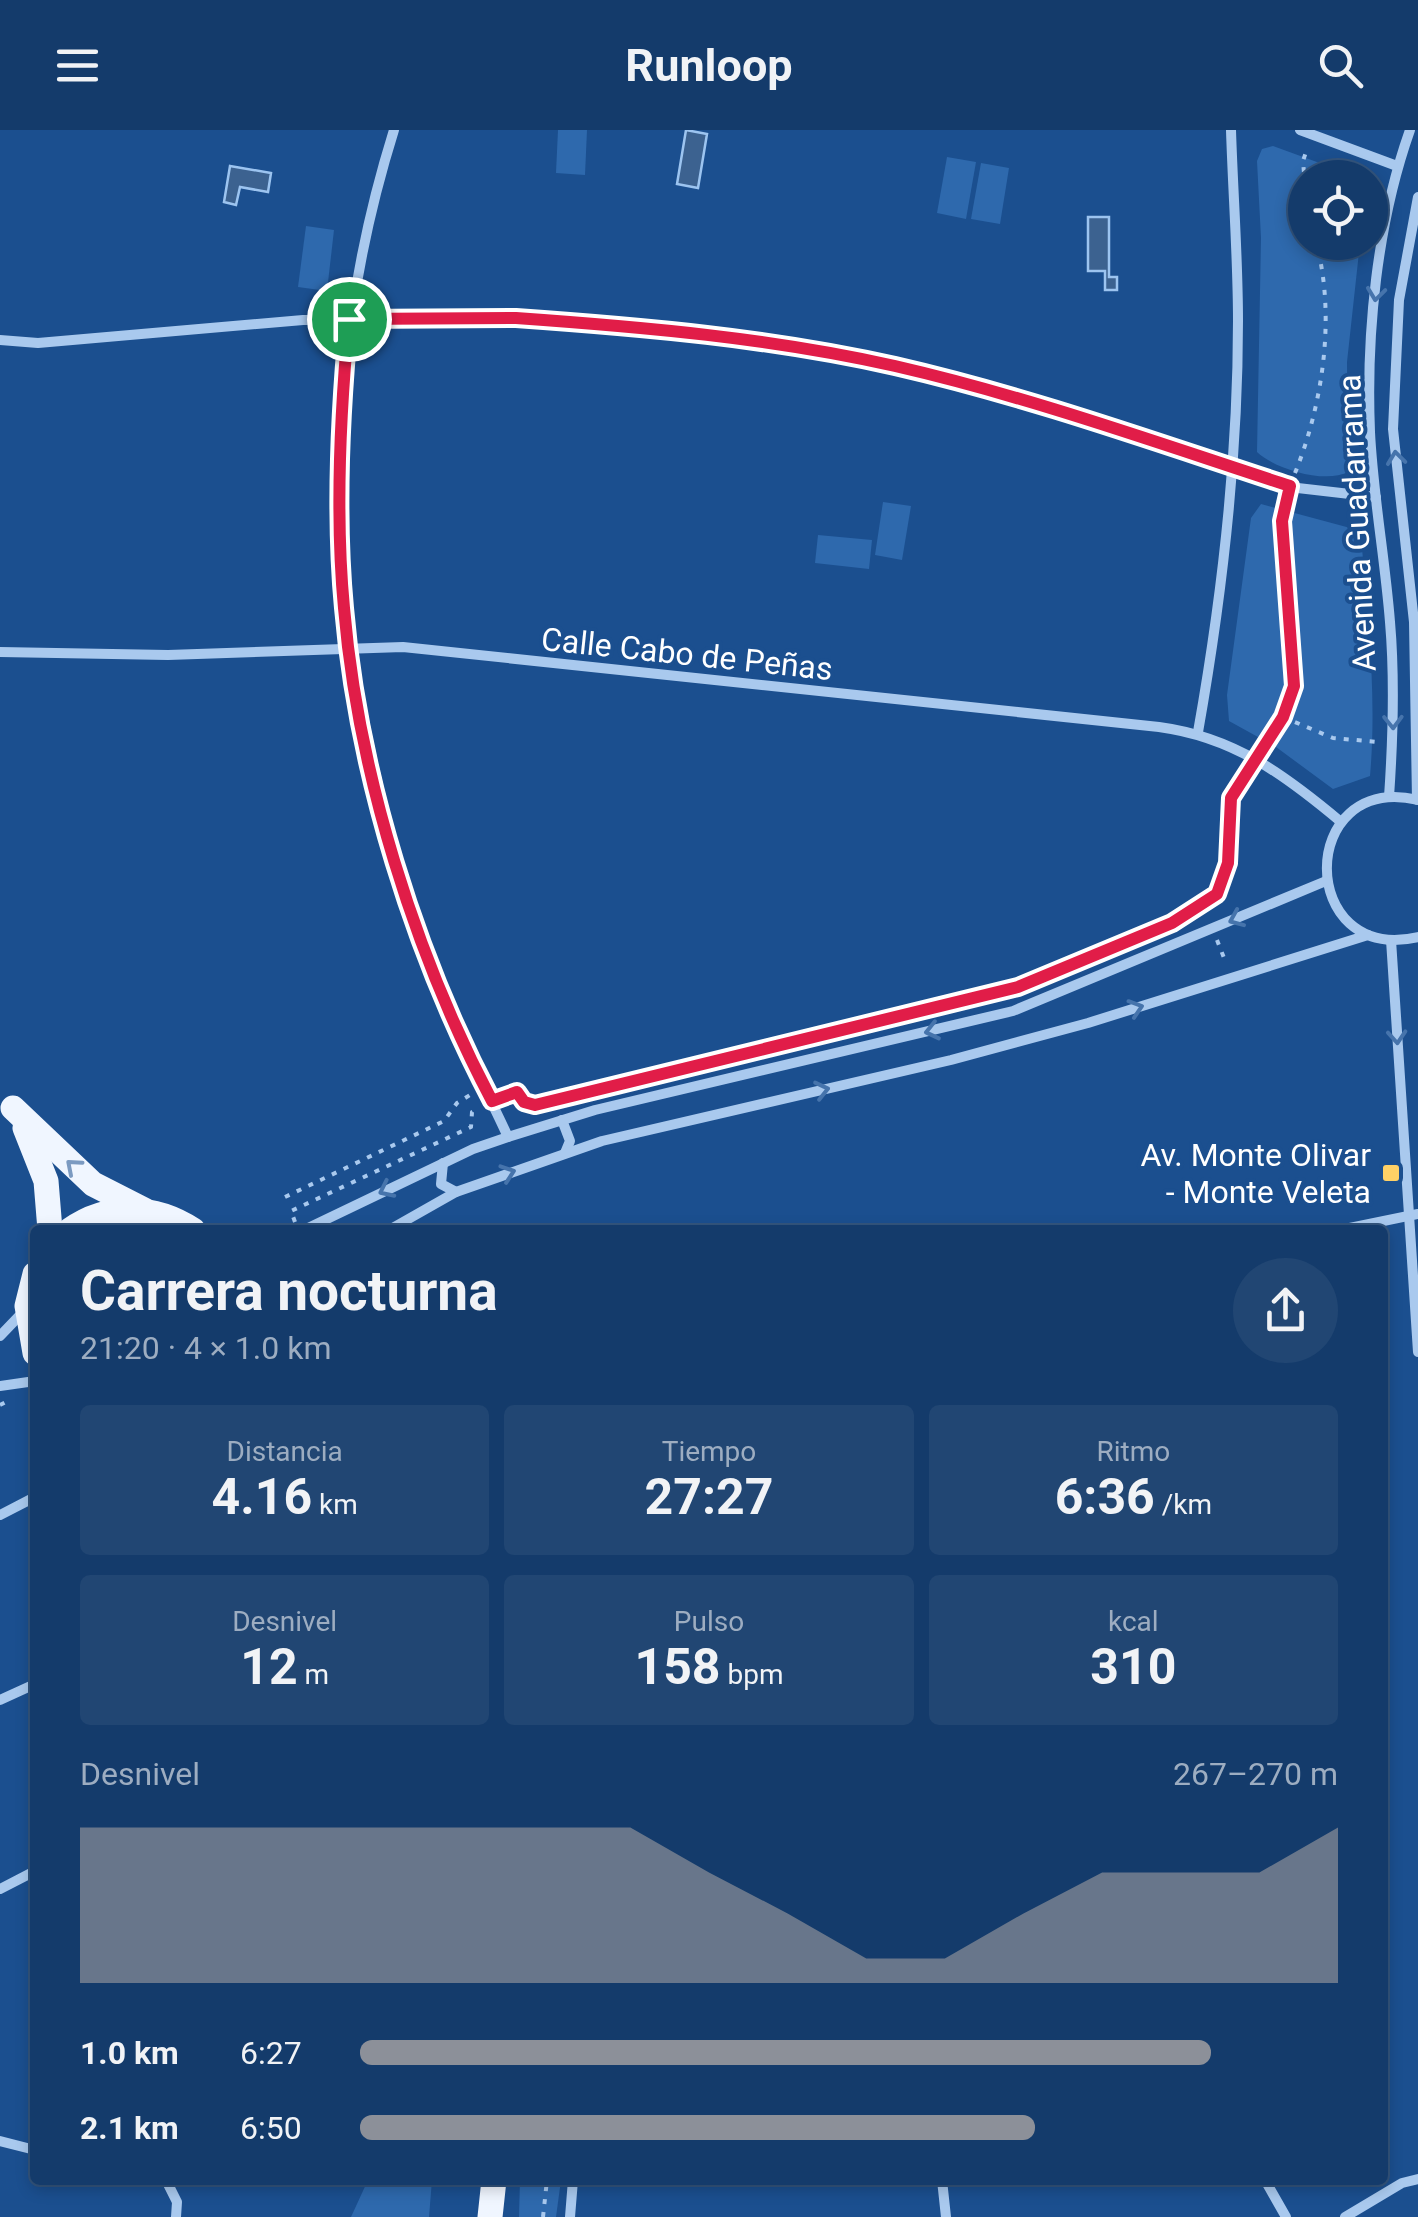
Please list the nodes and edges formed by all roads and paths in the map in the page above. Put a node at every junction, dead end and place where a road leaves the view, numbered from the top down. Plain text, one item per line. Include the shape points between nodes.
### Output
1 (394, 130) edge
2 (1231, 130) edge
3 (1300, 130) edge
4 (1410, 130) edge
5 (1312, 135) junction
6 (1302, 160) edge
7 (1397, 166) junction
8 (1418, 197) edge
9 (1320, 260) edge
10 (349, 319) junction
11 (0, 340) edge
12 (1230, 467) junction
13 (1290, 486) junction
14 (1376, 497) junction
15 (1403, 508) junction
16 (1418, 510) edge
17 (349, 647) junction
18 (0, 652) edge
19 (1283, 717) junction
20 (1198, 732) junction
21 (1392, 744) junction
22 (1256, 758) junction
23 (1389, 797) junction
24 (1417, 800) edge
25 (1342, 822) junction
26 (1326, 881) junction
27 (1213, 929) junction
28 (1368, 934) junction
29 (1418, 937) edge
30 (1391, 940) junction
31 (1232, 977) junction
32 (474, 1094) dead end
33 (492, 1101) junction
34 (6, 1102) edge
35 (562, 1120) junction
36 (508, 1136) junction
37 (565, 1154) junction
38 (442, 1164) junction
39 (456, 1192) junction
40 (285, 1197) dead end
41 (144, 1210) junction
42 (1413, 1215) edge
43 (50, 1225) edge
44 (79, 1225) edge
45 (181, 1225) edge
46 (298, 1225) edge
47 (312, 1225) edge
48 (398, 1225) edge
49 (1364, 1225) edge
50 (30, 1294) edge
51 (27, 1306) junction
52 (30, 1324) edge
53 (0, 1336) edge
54 (1418, 1352) edge
55 (30, 1382) edge
56 (0, 1386) edge
57 (30, 1500) edge
58 (0, 1515) edge
59 (30, 1686) edge
60 (0, 1700) edge
61 (30, 1874) edge
62 (0, 1889) edge
63 (0, 2141) edge
64 (30, 2149) edge
65 (1418, 2179) edge
66 (168, 2185) edge
67 (493, 2185) edge
68 (546, 2185) edge
69 (573, 2185) edge
70 (943, 2185) edge
71 (1268, 2185) edge
72 (176, 2217) edge
73 (490, 2217) edge
74 (543, 2217) edge
75 (570, 2217) edge
76 (946, 2217) edge
77 (1286, 2217) edge
78 (1345, 2217) edge

1 - 10 street
2 - 12 street via 1238,321
3 - 5 street
4 - 7 street, Avenida Guadarrama
5 - 6 path
5 - 7 street
7 -> 14 street, Avenida Guadarrama via 1375,297 1370,429
15 -> 8 street, Avenida Guadarrama via 1392,430 1399,300
9 - 13 path via 1316,412
10 - 11 street via 38,343
10 - 12 street via 516,318 790,346 1087,417
10 - 17 street via 341,398
12 - 13 street
12 - 20 street
13 - 14 street
13 - 19 path via 1282,521 1294,686
14 -> 21 street, Avenida Guadarrama via 1390,623
15 - 16 street
15 - 24 street, Avenida Guadarrama via 1414,622
17 - 18 street, Calle Cabo de Peñas via 168,655
17 - 20 street, Calle Cabo de Peñas via 402,647
17 - 33 street via 377,792 435,984
19 - 21 path via 1334,738
19 - 22 path
20 - 22 street, Calle Cabo de Peñas
21 - 23 street, Avenida Guadarrama
22 - 25 street, Calle Cabo de Peñas
22 - 33 path via 1231,798 1228,863 1217,894 1172,923 1018,987 535,1105 517,1092
23 - 24 street
23 - 25 street
25 - 26 street via 1325,860
26 -> 27 street
26 - 28 street via 1348,922
27 - 31 path
27 -> 35 street via 1013,1011
28 - 30 street
28 - 31 street
29 - 30 street
30 -> 42 street
37 -> 31 street via 951,1060
32 - 40 path via 444,1121
33 - 36 street
33 - 46 path via 472,1112 471,1127 291,1211
41 -> 34 main road via 93,1184
34 - 43 main road via 46,1181
35 - 36 street
35 - 37 street via 570,1141
36 - 38 street
39 -> 37 street
38 - 39 street via 441,1184
38 -> 47 street
39 - 48 street
41 - 44 main road via 100,1214
41 - 45 main road
42 - 49 street
42 - 54 street
50 - 51 main road
51 - 52 main road
51 - 53 street
55 - 56 street
57 - 58 street
59 - 60 street
61 - 62 street
63 - 64 street
65 - 78 street
66 - 72 street
67 - 73 main road
68 - 74 path
69 - 75 street
70 - 76 street
71 - 77 street

